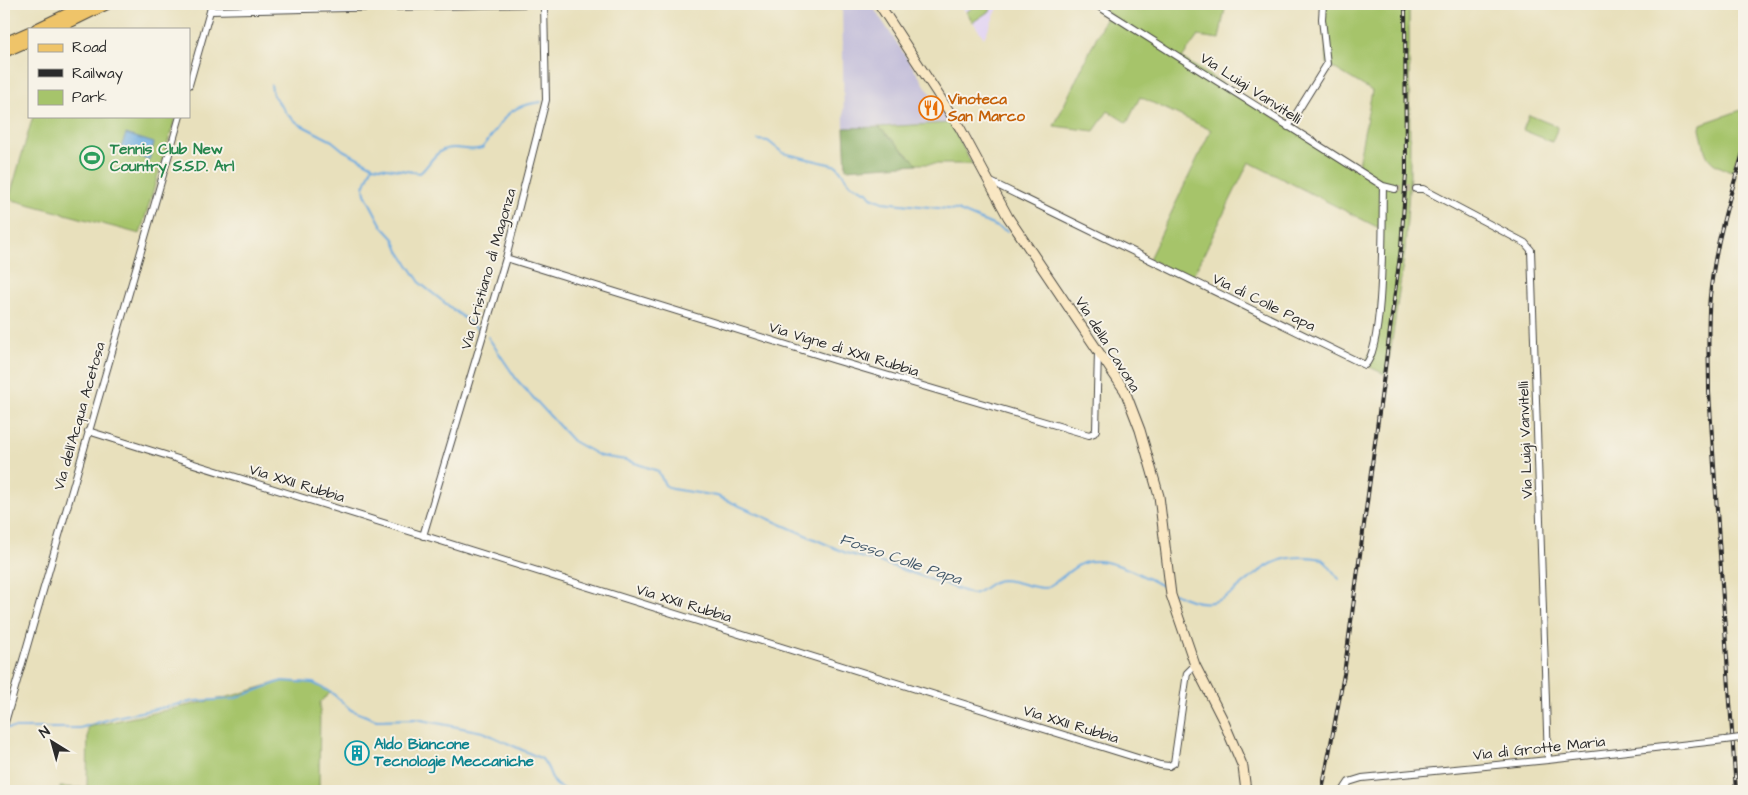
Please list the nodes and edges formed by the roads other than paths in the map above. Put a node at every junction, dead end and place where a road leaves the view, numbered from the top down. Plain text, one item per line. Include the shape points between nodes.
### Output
1 (88, 4) edge
2 (107, 4) edge
3 (212, 4) edge
4 (530, 4) edge
5 (544, 4) edge
6 (879, 4) edge
7 (1095, 4) edge
8 (1323, 4) edge
9 (210, 11) junction
10 (38, 28) edge
11 (58, 28) edge
12 (28, 32) edge
13 (28, 41) edge
14 (4, 43) edge
15 (4, 52) edge
16 (191, 71) edge
17 (179, 118) edge
18 (1288, 127) junction
19 (988, 181) junction
20 (1383, 186) junction
21 (1395, 189) tunnel mouth
22 (1416, 189) tunnel mouth
23 (506, 258) junction
24 (1098, 349) junction
25 (88, 431) junction
26 (423, 536) junction
27 (1195, 665) junction
28 (4, 725) edge
29 (1742, 738) edge
30 (1548, 760) junction
31 (1246, 791) edge
32 (1343, 791) edge

1 - 10 main road
2 - 11 main road
3 - 9 street
4 - 9 street
5 - 23 street, Via Cristiano di Magonza via 546,100
6 - 19 main road, Via della Cavona via 960,128
7 - 18 street, Via Luigi Vanvitelli
8 - 18 street via 1327,64
9 - 16 street
12 - 14 main road
13 - 15 main road
17 - 25 street, Via dell'Acqua Acetosa
18 - 20 street, Via Luigi Vanvitelli
19 - 20 street, Via di Colle Papa via 1365,365 1370,359 1378,331
19 - 24 main road, Via della Cavona via 1008,217
20 - 21 street, Via Luigi Vanvitelli
22 - 30 street, Via Luigi Vanvitelli via 1525,243 1531,250
23 - 24 street, Via Vigne di XXII Rubbia via 1088,435 1096,430
23 - 26 street, Via Cristiano di Magonza
24 - 27 main road, Via della Cavona via 1125,391 1140,430 1159,496 1170,591
25 - 26 street, Via XXII Rubbia
25 - 28 street, Via dell'Acqua Acetosa
26 - 27 street, Via XXII Rubbia via 1160,765 1174,764 1187,673
27 - 31 main road, Via della Cavona via 1235,746 1243,767
29 - 30 street, Via di Grotte Maria, bridge
30 - 32 street, Via di Grotte Maria via 1355,780 1348,783

